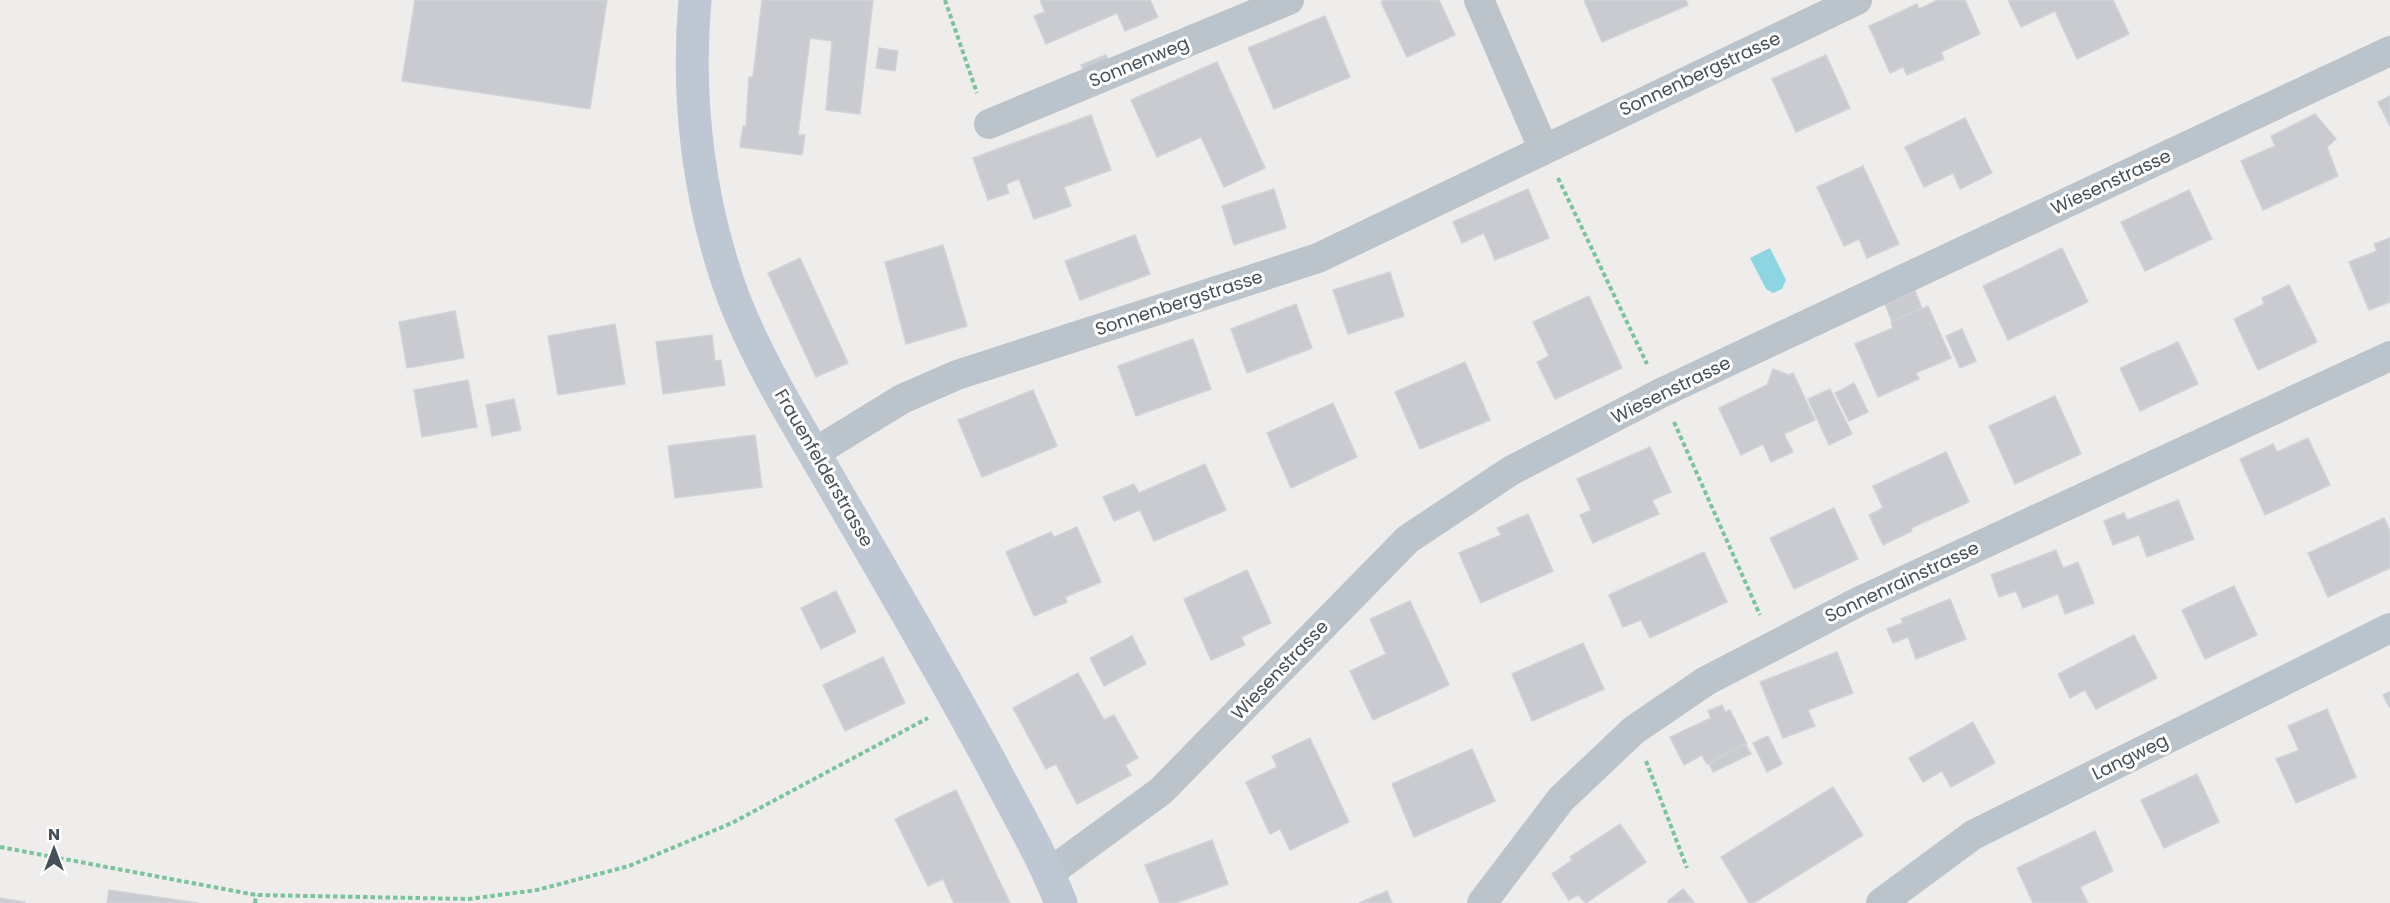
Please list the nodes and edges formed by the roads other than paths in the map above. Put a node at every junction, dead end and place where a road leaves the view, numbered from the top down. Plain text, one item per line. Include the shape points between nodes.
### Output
1 (695, 0) edge
2 (1289, 0) edge
3 (1479, 0) edge
4 (1857, 0) edge
5 (2390, 51) edge
6 (989, 124) road end
7 (1543, 148) junction
8 (2390, 356) edge
9 (814, 453) junction
10 (2390, 628) edge
11 (1049, 873) junction
12 (1061, 903) edge
13 (1482, 903) edge
14 (1881, 903) edge

1 - 9 street, Frauenfelderstrasse via 692,81 698,159 712,227 734,299
2 - 6 street, Sonnenweg
3 - 7 street
4 - 7 street, Sonnenbergstrasse
5 - 11 street, Wiesenstrasse via 1661,393 1512,470 1408,539 1161,791
7 - 9 street, Sonnenbergstrasse via 1318,258 957,375 902,399
8 - 13 street, Sonnenrainstrasse via 1773,644 1706,681 1634,730 1561,800
9 - 11 street, Frauenfelderstrasse via 957,702
10 - 14 street, Langweg via 1973,835
11 - 12 street, Frauenfelderstrasse

